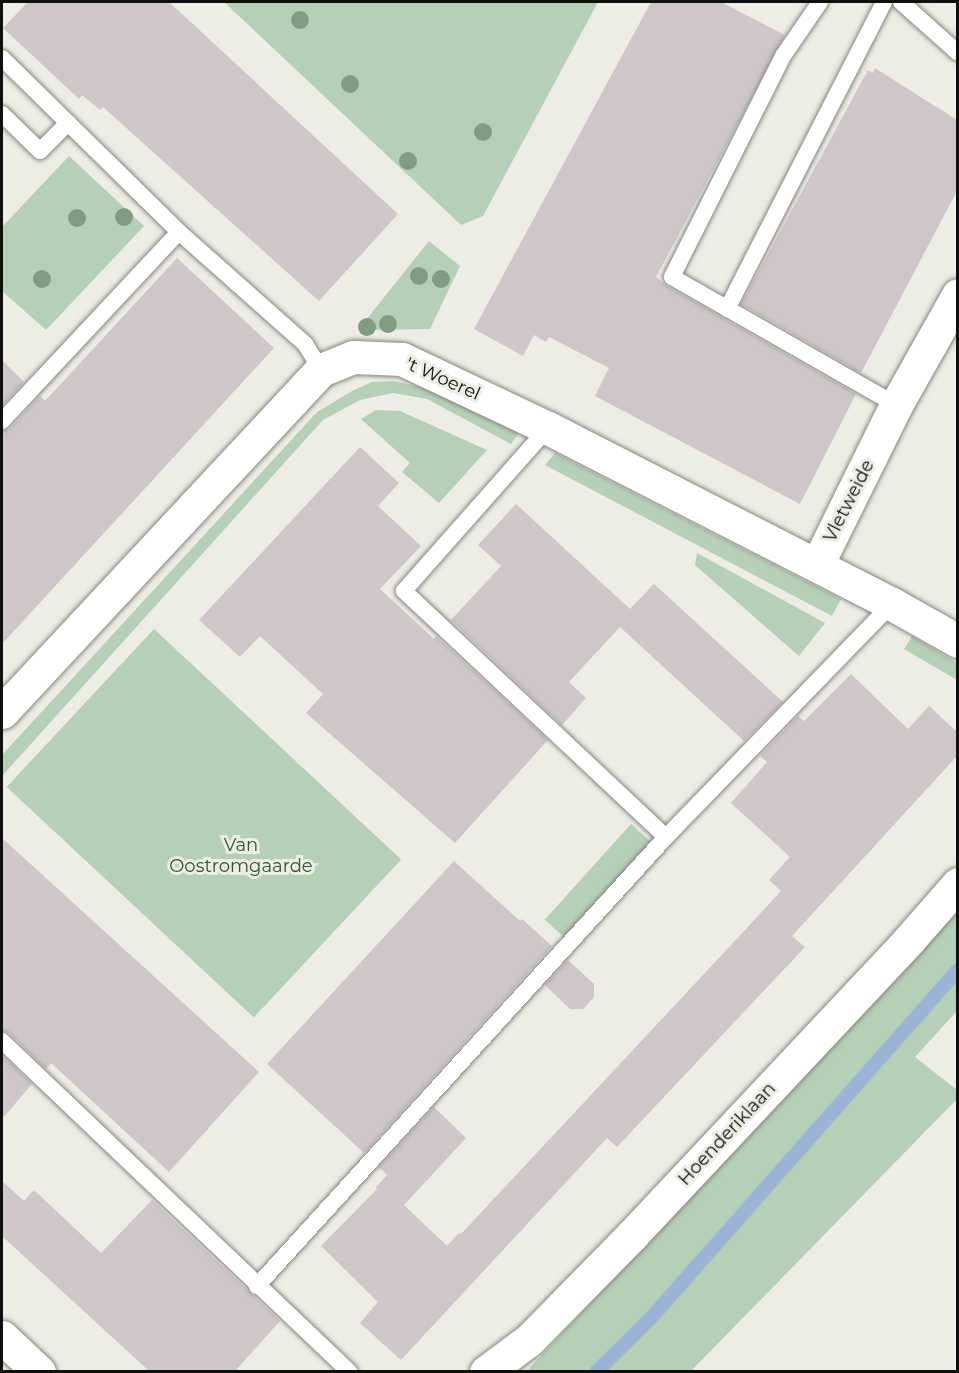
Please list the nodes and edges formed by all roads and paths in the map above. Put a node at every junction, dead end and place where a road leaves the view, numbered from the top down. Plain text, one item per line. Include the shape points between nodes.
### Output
1 (820, 2) edge
2 (884, 2) edge
3 (901, 2) edge
4 (957, 53) edge
5 (2, 58) edge
6 (2, 114) edge
7 (69, 123) junction
8 (179, 232) junction
9 (957, 295) edge
10 (727, 309) junction
11 (321, 370) junction
12 (896, 405) junction
13 (2, 420) edge
14 (548, 428) junction
15 (817, 565) junction
16 (892, 604) junction
17 (957, 641) edge
18 (2, 712) edge
19 (666, 837) junction
20 (957, 884) edge
21 (2, 1041) edge
22 (257, 1287) junction
23 (2, 1336) edge
24 (39, 1371) edge
25 (349, 1371) edge
26 (486, 1371) edge

1 - 10 lane via 783,56 672,277
2 - 10 lane
3 - 4 lane
5 - 7 lane
6 - 7 lane via 40,151
7 - 8 lane
8 - 11 lane via 305,344
8 - 13 lane
9 - 12 street, Vletweide
10 - 12 lane
11 - 14 street, 't Woerel via 353,357 402,359
11 - 18 street, 't Woerel
12 - 15 street, Vletweide
14 - 15 street, 't Woerel
14 - 19 lane via 404,591
15 - 16 street, Vletweide
16 - 17 street, Vletweide
16 - 19 lane
19 - 22 lane
20 - 26 street, Hoenderiklaan via 633,1234 529,1340
21 - 22 lane
22 - 25 lane
23 - 24 street

